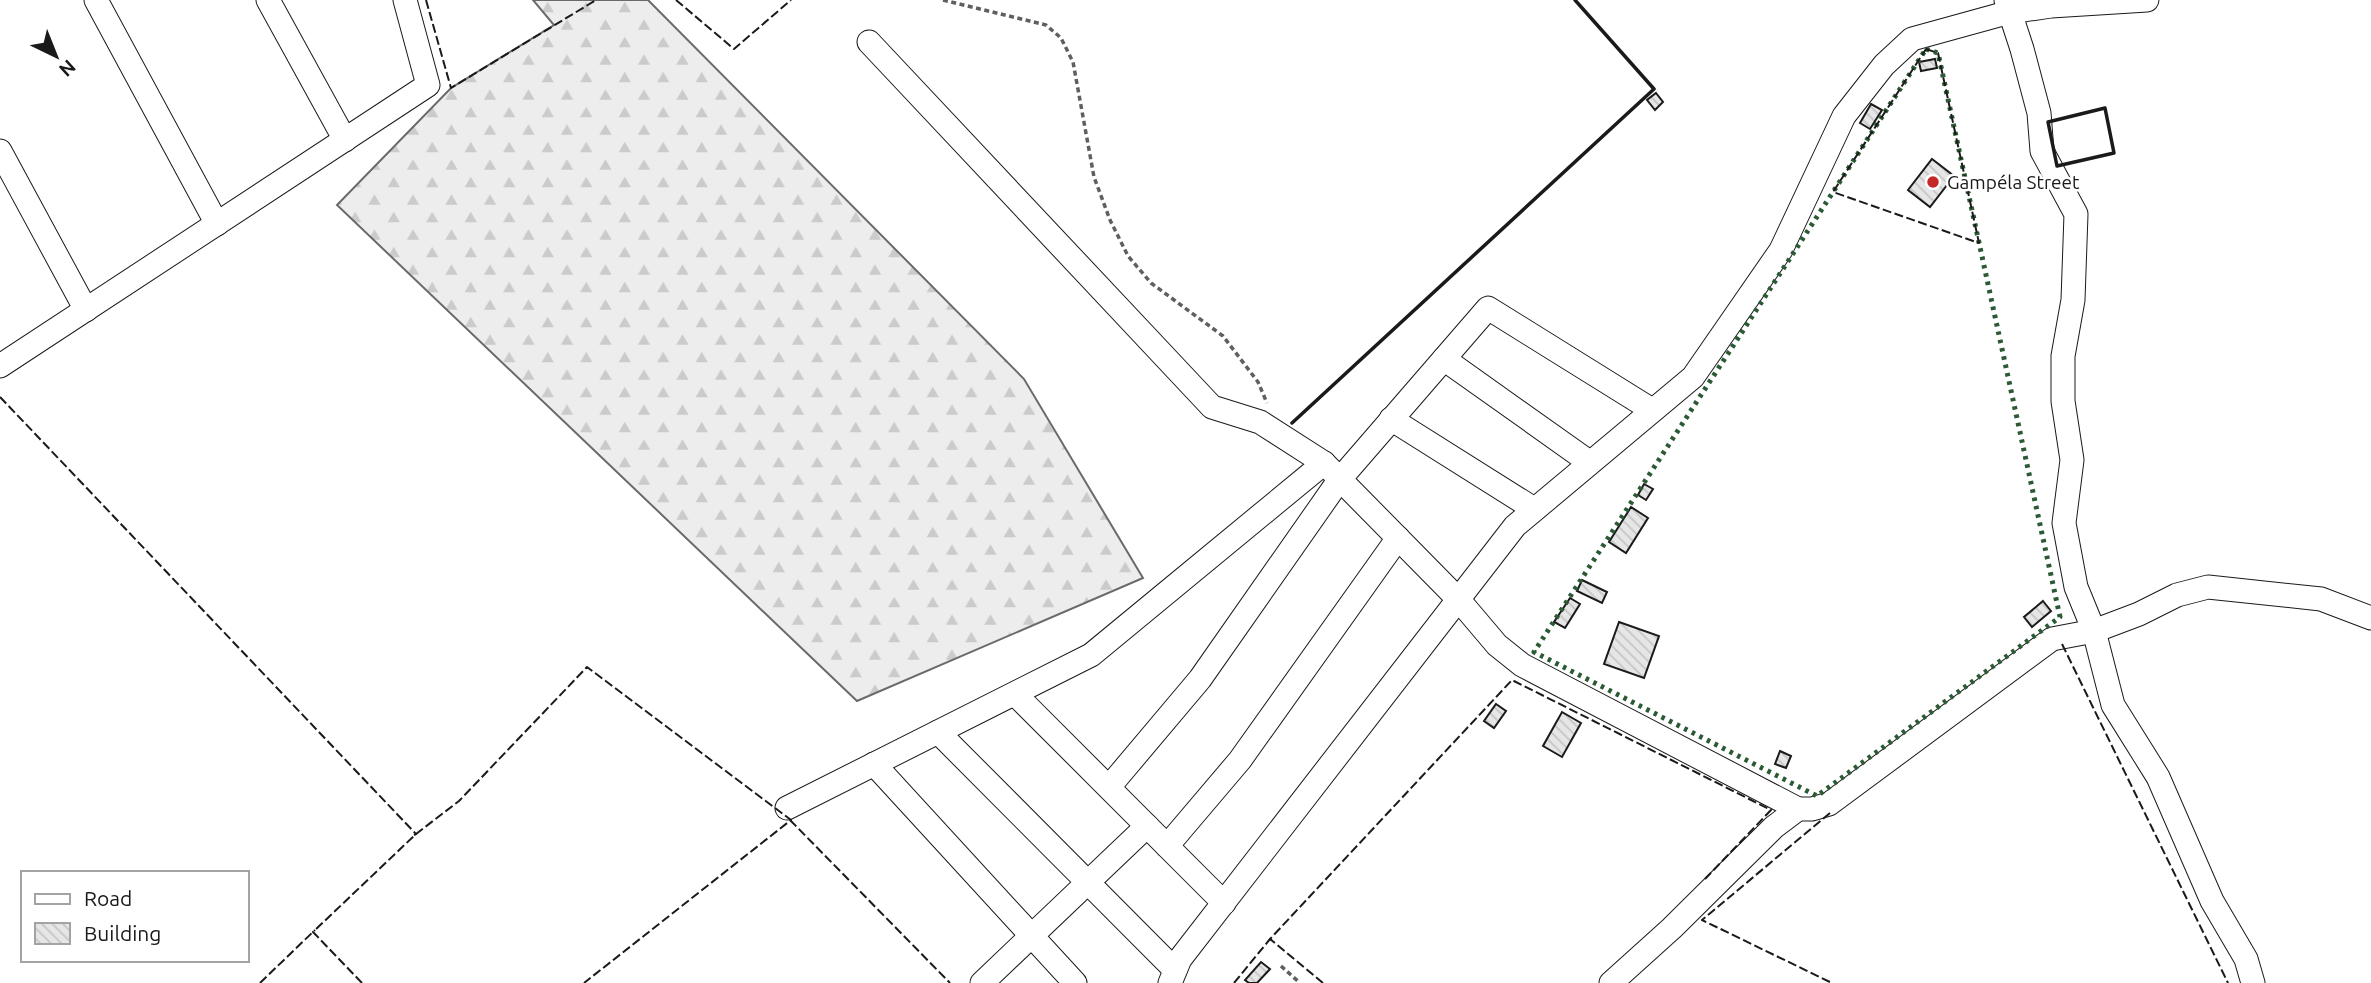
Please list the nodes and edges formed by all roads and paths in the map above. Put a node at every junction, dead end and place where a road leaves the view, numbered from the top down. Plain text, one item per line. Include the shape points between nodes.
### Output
1 (96, 0) edge
2 (268, 0) edge
3 (405, 0) edge
4 (943, 0) edge
5 (2147, 0) edge
6 (2008, 6) edge
7 (869, 42) dead end
8 (345, 140) junction
9 (0, 151) edge
10 (217, 224) junction
11 (86, 310) junction
12 (1444, 359) junction
13 (0, 366) edge
14 (1268, 404) dead end
15 (1652, 410) junction
16 (1391, 419) junction
17 (1590, 462) junction
18 (1332, 471) junction
19 (1534, 509) junction
20 (1398, 538) junction
21 (1458, 599) junction
22 (2371, 618) edge
23 (2094, 631) junction
24 (1015, 694) junction
25 (938, 732) junction
26 (874, 764) junction
27 (1109, 787) junction
28 (787, 808) dead end
29 (1798, 809) junction
30 (1147, 826) junction
31 (1167, 846) junction
32 (1088, 882) junction
33 (1224, 903) junction
34 (1032, 936) junction
35 (1281, 966) dead end
36 (1172, 976) edge
37 (982, 983) edge
38 (1075, 983) edge
39 (1300, 983) edge
40 (1611, 983) edge
41 (2253, 983) edge

1 - 10 street
2 - 8 street
3 - 8 street via 428,85
4 - 14 path via 1046,25 1061,38 1073,62 1094,177 1128,256 1152,283 1223,336 1258,382
5 - 6 street
6 - 15 street via 1912,39 1884,65 1844,116 1781,250 1693,377
6 - 23 street via 2039,113 2042,151 2076,214 2073,300 2063,356 2063,401 2072,460 2064,523 2076,587
7 - 18 street via 1212,407 1261,422
8 - 10 street
9 - 11 street
10 - 11 street
11 - 13 street
12 - 15 street via 1488,308
12 - 16 street
12 - 17 street
15 - 17 street
16 - 18 street
16 - 19 street
17 - 19 street
18 - 20 street
18 - 24 street via 1091,655
18 - 27 street via 1200,679
19 - 21 street via 1515,526
20 - 21 street
20 - 31 street via 1240,760
21 - 29 street via 1497,645 1522,665
21 - 33 street
22 - 23 street via 2321,599 2208,587
23 - 29 street via 2052,639 1829,804
23 - 41 street via 2113,705 2158,777
24 - 25 street
24 - 27 street
25 - 26 street
25 - 32 street
26 - 28 street
26 - 34 street
27 - 30 street
29 - 40 street via 1752,847
30 - 31 street
30 - 32 street
31 - 33 street
32 - 34 street
32 - 36 street
33 - 36 street
34 - 37 street
34 - 38 street
35 - 39 path

